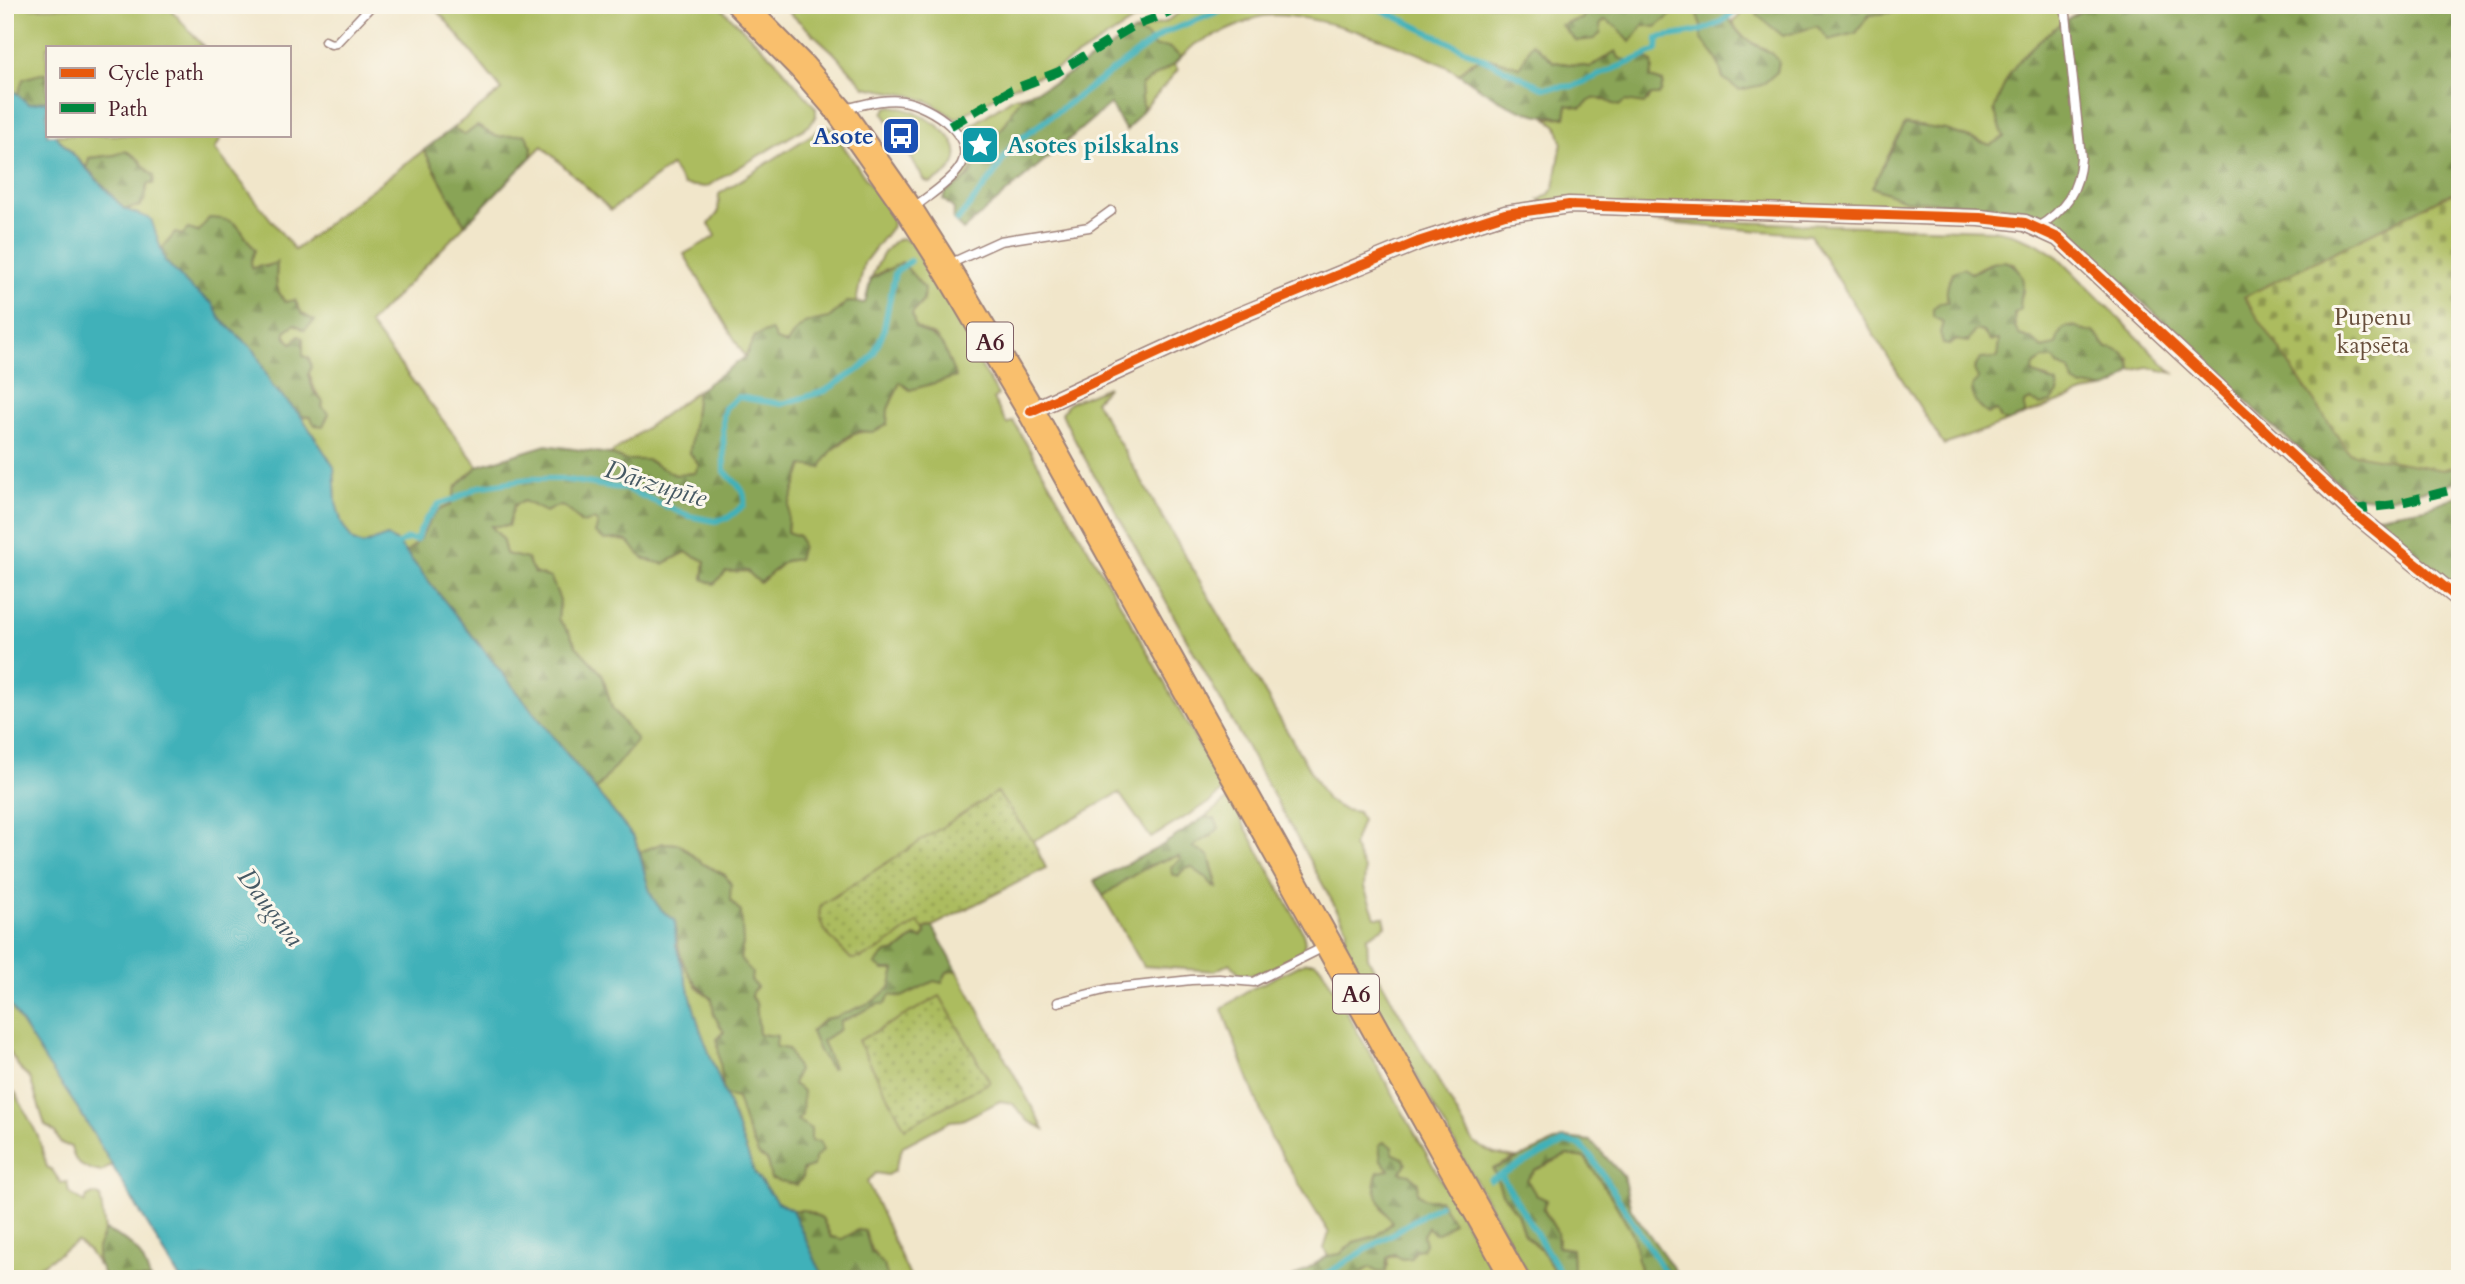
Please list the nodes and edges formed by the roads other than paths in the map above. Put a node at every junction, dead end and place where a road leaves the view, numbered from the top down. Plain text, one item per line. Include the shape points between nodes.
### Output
1 (372, 5) edge
2 (741, 5) edge
3 (2065, 5) edge
4 (325, 41) dead end
5 (839, 110) junction
6 (910, 211) junction
7 (1111, 211) dead end
8 (2036, 228) junction
9 (945, 266) junction
10 (1031, 411) junction
11 (2460, 600) edge
12 (1329, 945) junction
13 (1058, 1002) dead end
14 (1515, 1279) edge

1 - 4 lane via 336,43
2 - 5 highway, A6
3 - 8 lane via 2080,174 2068,202
5 - 6 highway, A6
5 - 6 lane via 902,101 927,108 958,135 964,155 958,171
6 - 9 highway, A6
7 - 9 lane via 1089,227 1000,241
8 - 10 street via 2025,222 1980,218 1662,206 1569,205 1505,214 1418,242 1237,316
8 - 11 street via 2058,238 2350,510
9 - 10 highway, A6
10 - 12 highway, A6
12 - 13 lane via 1254,982 1191,980 1108,989
12 - 14 highway, A6

